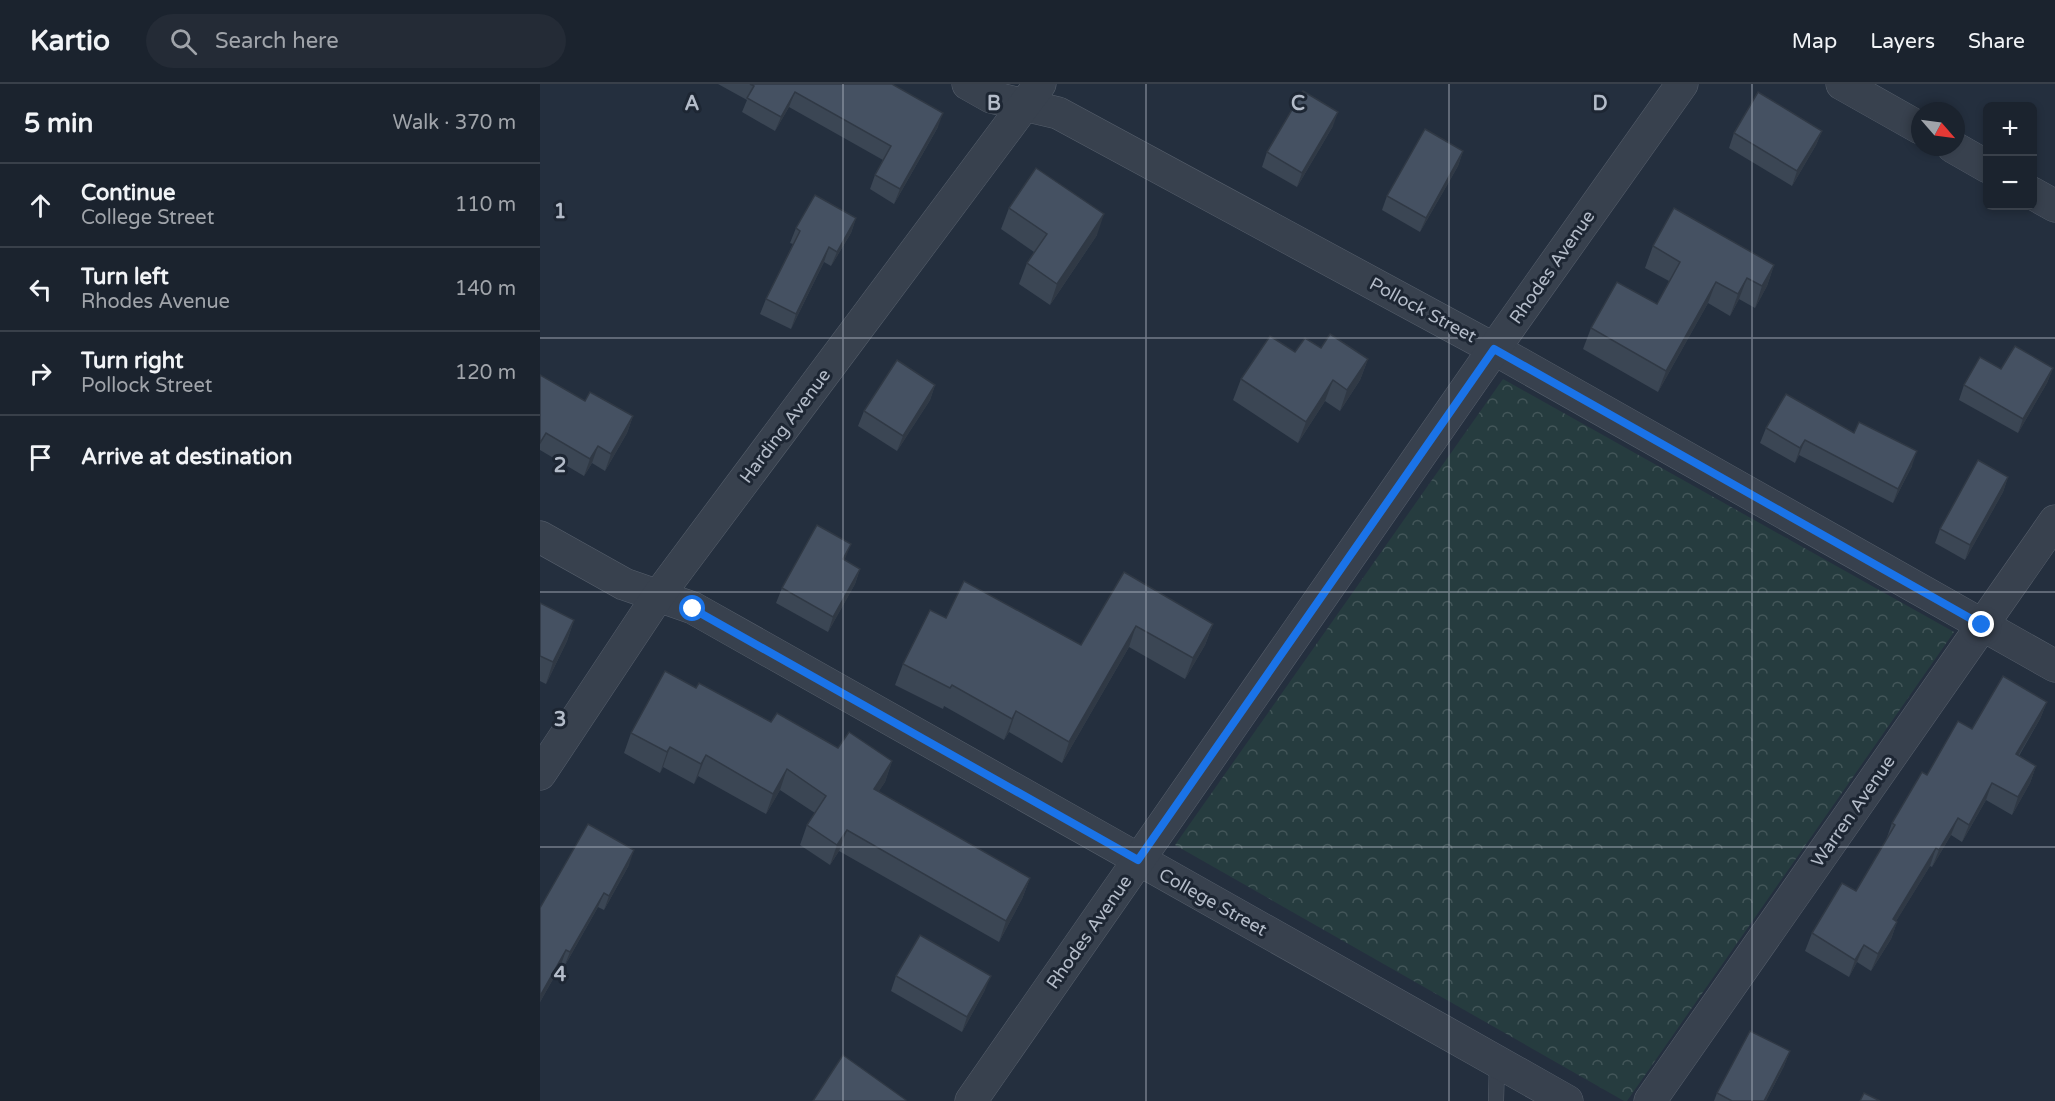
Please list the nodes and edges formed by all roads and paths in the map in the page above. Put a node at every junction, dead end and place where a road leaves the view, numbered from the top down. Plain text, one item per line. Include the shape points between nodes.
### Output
1 (968, 84) edge
2 (1682, 84) edge
3 (1842, 84) edge
4 (1032, 95) edge
5 (1911, 123) edge
6 (1965, 154) edge
7 (1983, 164) edge
8 (2037, 196) edge
9 (2055, 206) edge
10 (1494, 349) junction
11 (2055, 521) edge
12 (540, 537) edge
13 (658, 596) junction
14 (1982, 625) junction
15 (2055, 666) edge
16 (540, 774) edge
17 (1138, 860) junction
18 (1497, 1062) junction
19 (971, 1101) edge
20 (1496, 1101) edge
21 (1567, 1101) edge
22 (1650, 1101) edge

1 - 4 street, Pollock Street via 991,97
2 - 10 street, Rhodes Avenue
3 - 5 street
4 - 10 street, Pollock Street via 1058,114
4 - 13 street, Harding Avenue
6 - 7 street
8 - 9 street
10 - 14 street, Pollock Street
10 - 17 street, Rhodes Avenue
11 - 14 street, Warren Avenue
12 - 13 street, College Street via 624,584
13 - 16 street, Harding Avenue
13 - 17 street, College Street via 693,609
14 - 15 street, Pollock Street
14 - 22 street, Warren Avenue
17 - 18 street, College Street
17 - 19 street, Rhodes Avenue
18 - 20 lane
18 - 21 street, College Street

